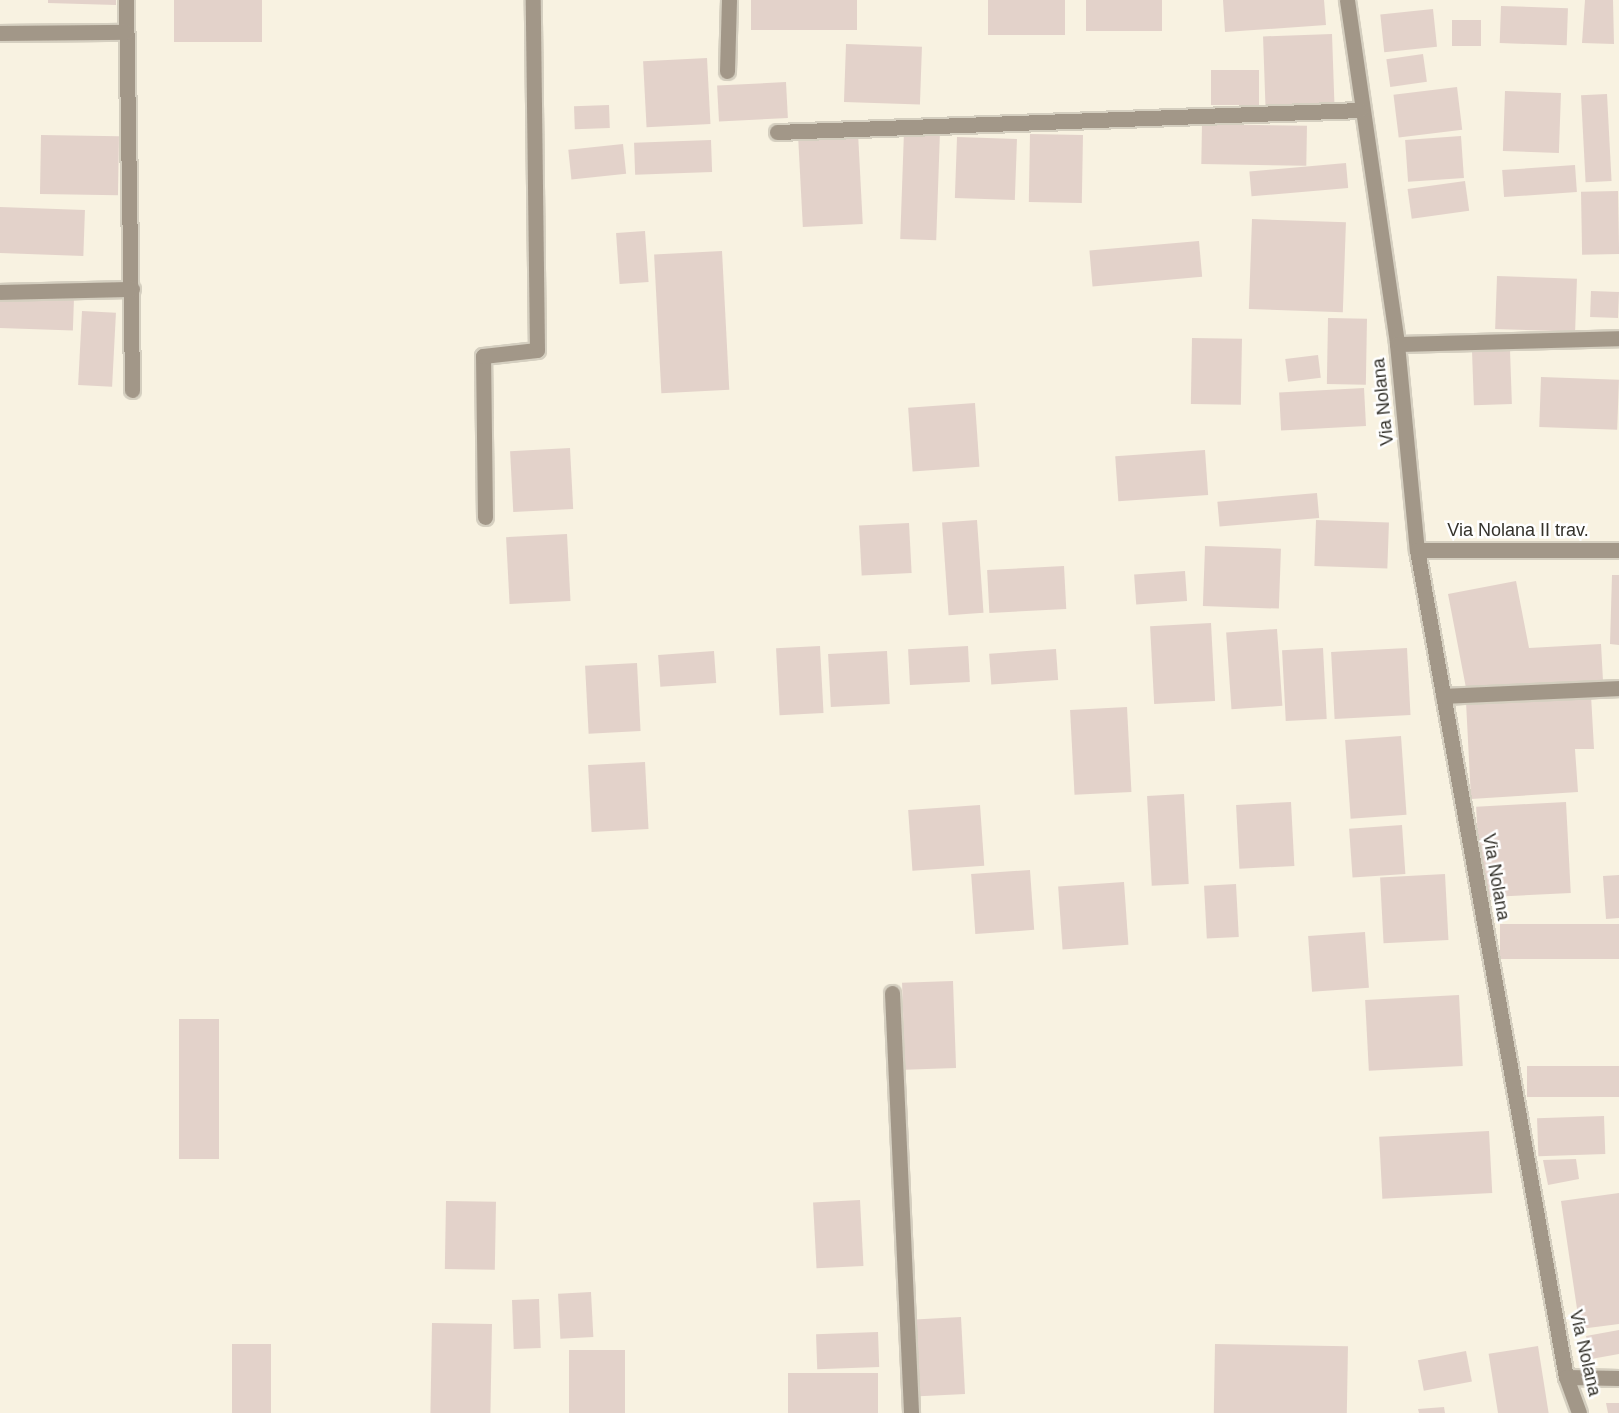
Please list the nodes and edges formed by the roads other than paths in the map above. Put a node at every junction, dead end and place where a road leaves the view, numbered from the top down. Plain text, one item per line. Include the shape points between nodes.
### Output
1 (126, 0) edge
2 (533, 0) edge
3 (729, 0) edge
4 (1347, 0) edge
5 (126, 32) junction
6 (0, 33) edge
7 (727, 71) dead end
8 (1360, 110) junction
9 (777, 132) dead end
10 (132, 288) junction
11 (0, 292) edge
12 (1619, 338) edge
13 (1396, 344) junction
14 (132, 390) dead end
15 (485, 517) dead end
16 (1417, 550) junction
17 (1619, 550) edge
18 (1619, 688) edge
19 (1443, 696) junction
20 (891, 993) dead end
21 (1566, 1377) junction
22 (1619, 1378) edge
23 (911, 1413) edge
24 (1579, 1413) edge

1 - 5 street
2 - 15 street via 537,350 483,356
3 - 7 street
4 - 8 street, Via Nolana
5 - 6 street
5 - 10 street
8 - 9 street
8 - 13 street, Via Nolana
10 - 11 street
10 - 14 street
12 - 13 street, Via Nolana
13 - 16 street, Via Nolana
16 - 17 street, Via Nolana II trav.
16 - 19 street, Via Nolana
18 - 19 street
19 - 21 street, Via Nolana
20 - 23 street
21 - 22 street
21 - 24 street, Via Nolana

